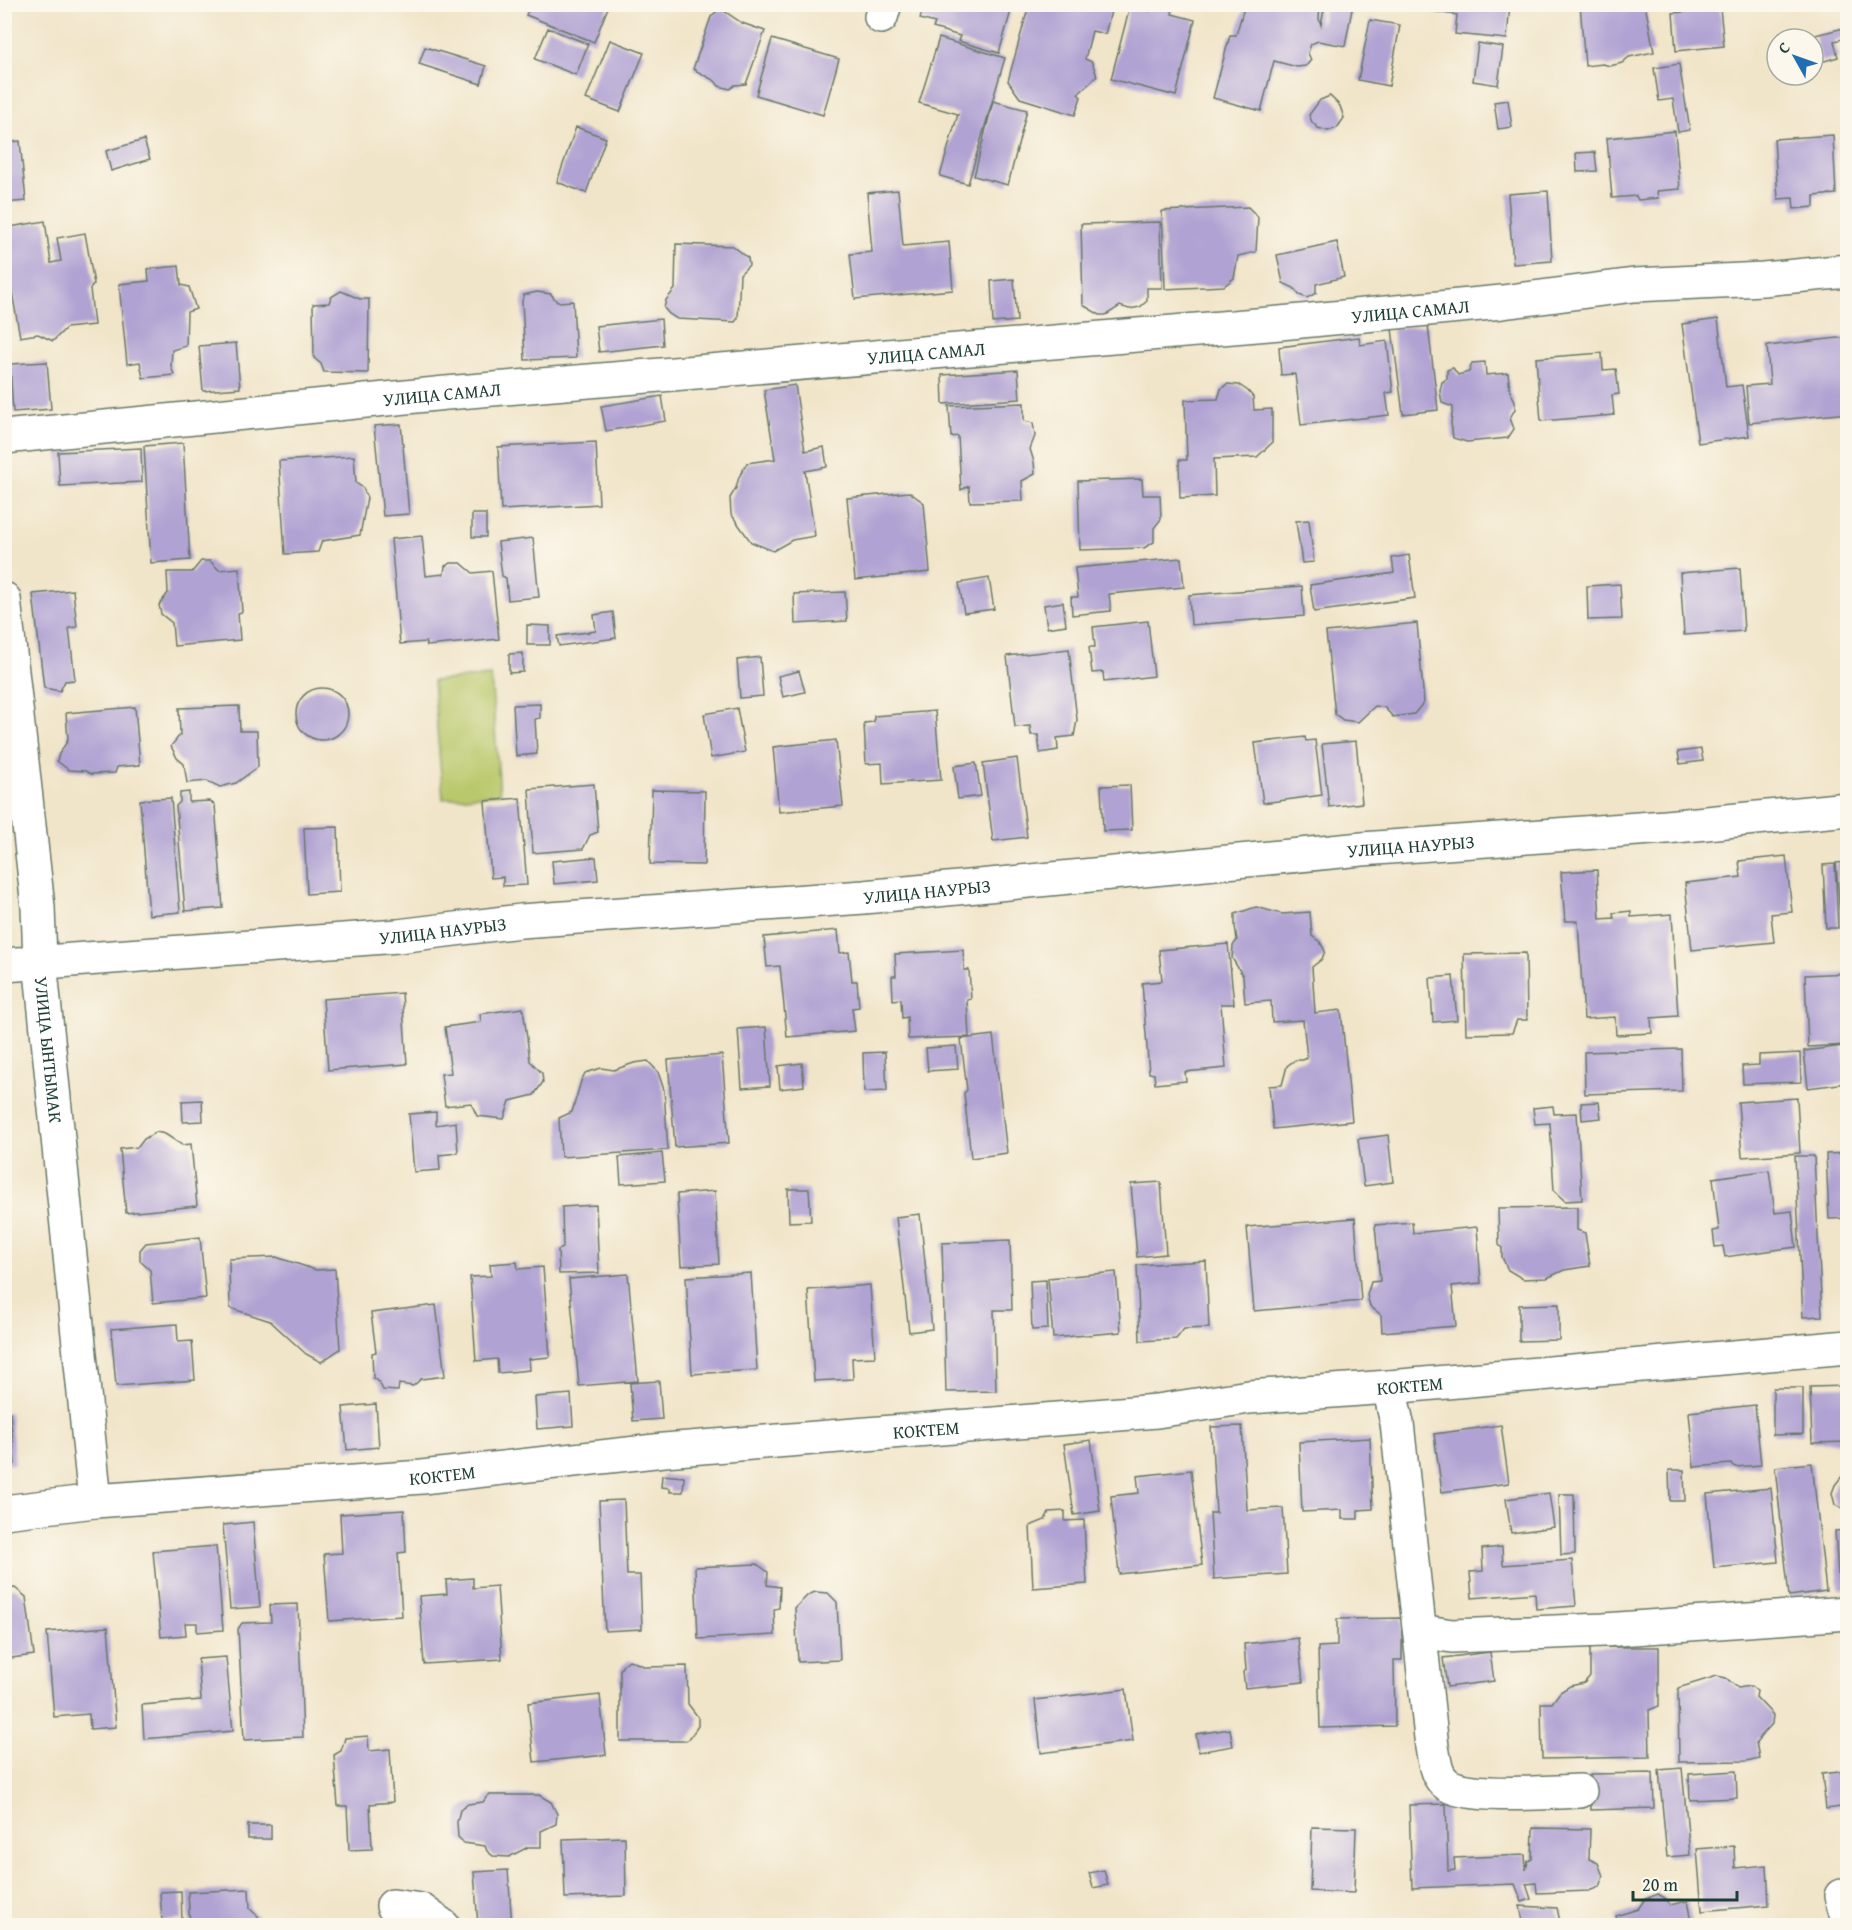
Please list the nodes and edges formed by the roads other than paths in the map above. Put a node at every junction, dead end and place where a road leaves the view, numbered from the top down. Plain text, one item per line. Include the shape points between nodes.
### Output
1 (1848, 271) edge
2 (4, 437) edge
3 (4, 599) edge
4 (1848, 809) edge
5 (40, 961) junction
6 (4, 965) edge
7 (1848, 1347) edge
8 (1389, 1387) junction
9 (95, 1501) junction
10 (4, 1512) edge
11 (1848, 1613) edge
12 (1420, 1631) junction
13 (1580, 1791) dead end
14 (393, 1906) dead end
15 (442, 1926) edge

1 - 2 street, УЛИЦА САМАЛ via 1634,285 1280,323 446,393
3 - 5 street, УЛИЦА ЫНТЫМАК via 38,907
4 - 5 street, УЛИЦА НАУРЫЗ via 1666,827 1362,849 864,897
5 - 6 street, УЛИЦА НАУРЫЗ
5 - 9 street, УЛИЦА ЫНТЫМАК
7 - 8 street, КОКТЕМ
8 - 9 street, КОКТЕМ via 1249,1397 1157,1411 664,1450 422,1477
8 - 12 street via 1397,1423
9 - 10 street, КОКТЕМ
11 - 12 street via 1581,1631 1452,1636
12 - 13 street via 1437,1773 1449,1785 1471,1791
14 - 15 street via 421,1910

